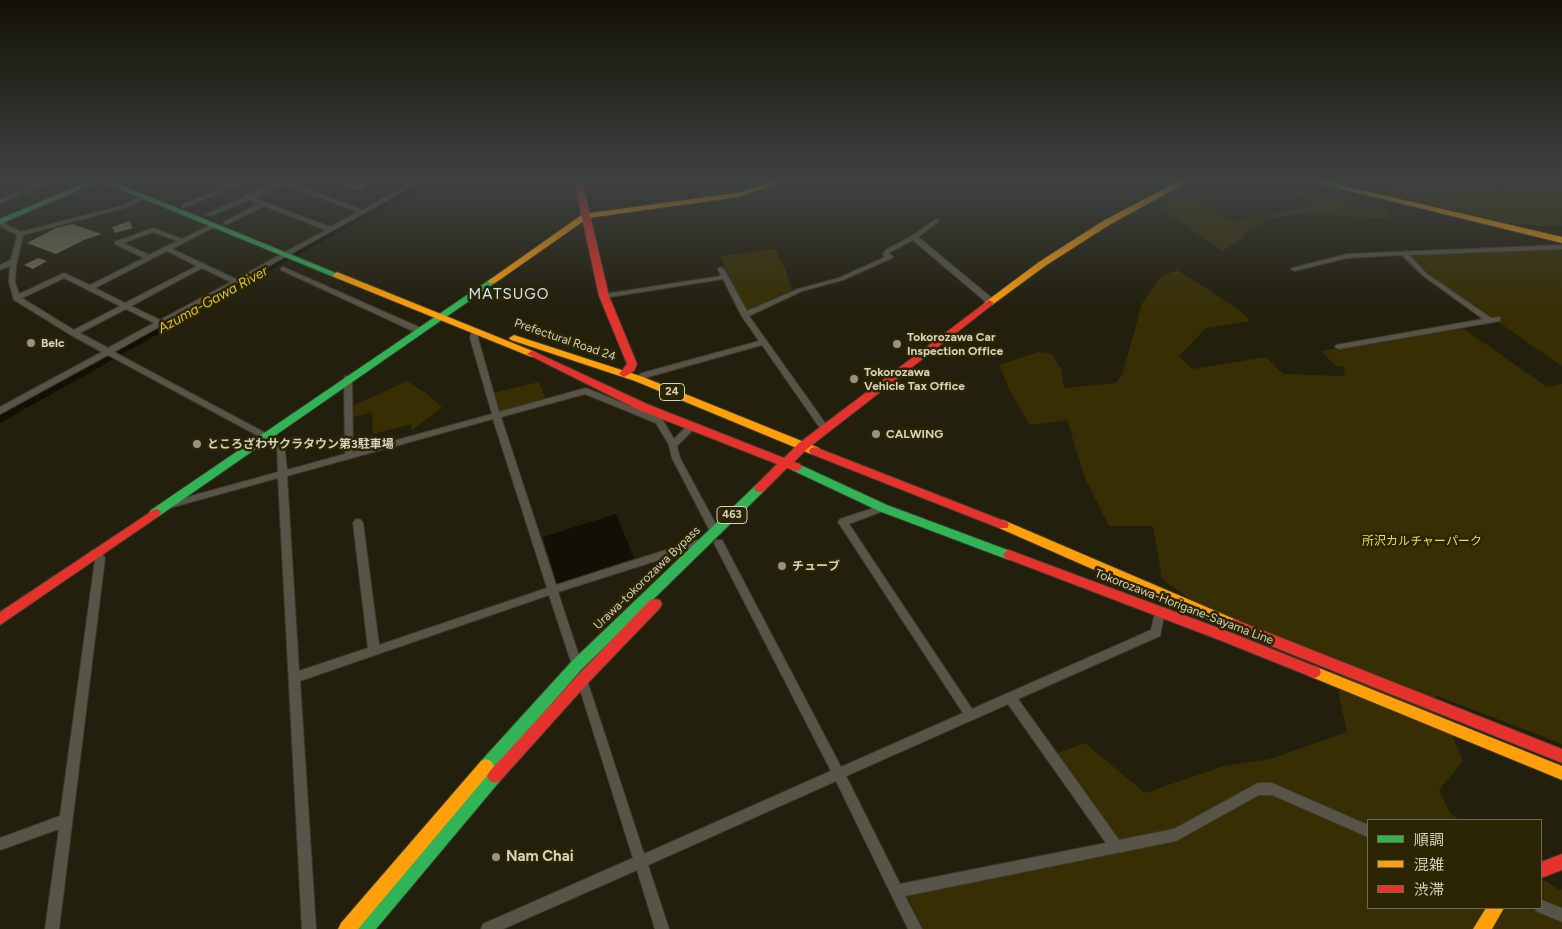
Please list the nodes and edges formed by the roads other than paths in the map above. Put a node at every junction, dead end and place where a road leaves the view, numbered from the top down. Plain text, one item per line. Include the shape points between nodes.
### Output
1 (4, 224) edge
2 (57, 224) edge
3 (205, 224) edge
4 (222, 224) edge
5 (229, 224) edge
6 (320, 224) edge
7 (338, 224) edge
8 (574, 224) edge
9 (588, 224) edge
10 (930, 224) edge
11 (1104, 224) edge
12 (1117, 224) edge
13 (1496, 224) edge
14 (330, 228) junction
15 (20, 234) junction
16 (914, 237) junction
17 (1562, 240) edge
18 (182, 241) junction
19 (1562, 247) edge
20 (167, 249) junction
21 (294, 254) junction
22 (1405, 254) junction
23 (150, 258) junction
24 (14, 261) junction
25 (201, 266) junction
26 (0, 268) edge
27 (1294, 269) dead end
28 (284, 270) dead end
29 (235, 281) junction
30 (90, 288) junction
31 (604, 296) junction
32 (17, 298) junction
33 (990, 301) junction
34 (125, 306) junction
35 (442, 314) junction
36 (745, 315) junction
37 (160, 323) junction
38 (418, 330) junction
39 (475, 331) junction
40 (74, 332) junction
41 (763, 342) junction
42 (1339, 347) dead end
43 (110, 352) junction
44 (121, 359) joint
45 (624, 374) junction
46 (348, 378) junction
47 (639, 379) junction
48 (0, 411) edge
49 (496, 415) junction
50 (692, 426) junction
51 (825, 428) junction
52 (266, 436) junction
53 (673, 445) junction
54 (803, 446) junction
55 (815, 451) junction
56 (349, 456) junction
57 (790, 465) junction
58 (282, 474) junction
59 (162, 507) junction
60 (883, 508) junction
61 (358, 523) dead end
62 (717, 537) junction
63 (704, 542) junction
64 (94, 554) junction
65 (553, 590) junction
66 (1160, 611) junction
67 (0, 619) edge
68 (374, 650) junction
69 (577, 666) junction
70 (294, 678) junction
71 (582, 680) junction
72 (1010, 698) junction
73 (970, 715) junction
74 (1562, 756) edge
75 (838, 773) junction
76 (1562, 773) edge
77 (65, 821) junction
78 (1367, 831) edge
79 (0, 844) edge
80 (1116, 846) junction
81 (640, 860) junction
82 (1562, 862) edge
83 (1542, 870) edge
84 (897, 891) junction
85 (1542, 906) edge
86 (1495, 909) edge
87 (1562, 915) edge
88 (52, 929) edge
89 (309, 929) edge
90 (347, 929) edge
91 (364, 929) edge
92 (488, 929) edge
93 (662, 929) edge
94 (915, 929) edge
95 (1482, 929) edge

1 - 15 street
2 - 15 street
3 - 18 street
4 - 21 main road, Prefectural Road 24 / 24
5 - 21 main road, Prefectural Road 24 / 24
6 - 14 street
7 - 14 street
8 - 35 main road
9 - 31 main road
10 - 16 street
11 - 33 main road, Urawa-tokorozawa Bypass / 463
12 - 55 main road, Urawa-tokorozawa Bypass / 463 via 1056,264
13 - 17 main road
14 - 21 street
15 - 24 street
16 - 33 street
16 - 36 street via 888,251 886,254 890,258 841,279 800,290
18 - 20 street
18 - 23 street via 153,230 117,242
19 - 22 street
20 - 23 street
20 - 25 street
21 - 29 street
21 - 35 main road, Prefectural Road 24 / 24
22 - 27 street via 1347,256
22 - 42 street via 1424,274 1493,319
23 - 30 street
24 - 26 street
24 - 32 street via 12,282
25 - 29 street
25 - 34 street
28 - 38 street
29 - 37 street
30 - 32 street via 64,276
30 - 34 street
31 - 36 street via 723,273
31 - 45 main road via 632,364
32 - 40 street
33 - 51 main road, Urawa-tokorozawa Bypass / 463
34 - 37 street
34 - 40 street
35 - 38 main road
35 - 39 main road, Prefectural Road 24 / 24
35 - 45 main road, Prefectural Road 24 / 24
36 - 41 street
37 - 43 street
38 - 46 main road
39 - 49 street via 474,338
39 - 50 main road, Prefectural Road 24 / 24
40 - 43 street
41 - 47 street
41 - 51 street
43 - 44 street
43 - 48 street
44 - 52 street
45 - 47 main road, Prefectural Road 24 / 24
46 - 52 main road
46 - 56 street
47 - 54 main road, Prefectural Road 24 / 24
49 - 53 street via 586,391 659,421
49 - 56 street
49 - 65 street
50 - 53 street
50 - 57 main road, Prefectural Road 24 / 24
51 - 54 main road, Urawa-tokorozawa Bypass / 463
52 - 58 street via 281,446
52 - 59 main road
53 - 62 street via 676,458
54 - 55 main road, Prefectural Road 24 / 24
54 - 57 main road, Urawa-tokorozawa Bypass / 463
55 - 57 main road, Urawa-tokorozawa Bypass / 463
55 - 74 main road, Tokorozawa-Horigane-Sayama Line via 1027,535 1219,619
56 - 58 street
57 - 60 main road, Tokorozawa-Horigane-Sayama Line
57 - 62 main road, Urawa-tokorozawa Bypass / 463
58 - 59 street
58 - 70 street
59 - 64 main road
60 - 66 main road, Tokorozawa-Horigane-Sayama Line
60 - 73 street via 843,522
61 - 68 street
62 - 63 main road, Urawa-tokorozawa Bypass / 463
62 - 71 main road, Urawa-tokorozawa Bypass / 463
62 - 75 street
63 - 65 street
63 - 69 main road, Urawa-tokorozawa Bypass / 463
64 - 67 main road
64 - 77 street via 100,558
65 - 68 street
65 - 69 street
66 - 72 street via 1156,634
66 - 76 main road, Tokorozawa-Horigane-Sayama Line
68 - 70 street
69 - 90 main road, Urawa-tokorozawa Bypass / 463 via 499,751
70 - 89 street
71 - 81 street
71 - 91 main road, Urawa-tokorozawa Bypass / 463
72 - 73 street
72 - 80 street
73 - 75 street
75 - 81 street
75 - 84 street
77 - 79 street
77 - 88 street
78 - 80 street via 1272,789 1258,789 1176,835
80 - 84 street
81 - 92 street
81 - 93 street
82 - 83 main road
84 - 94 street
85 - 87 street
86 - 95 main road

